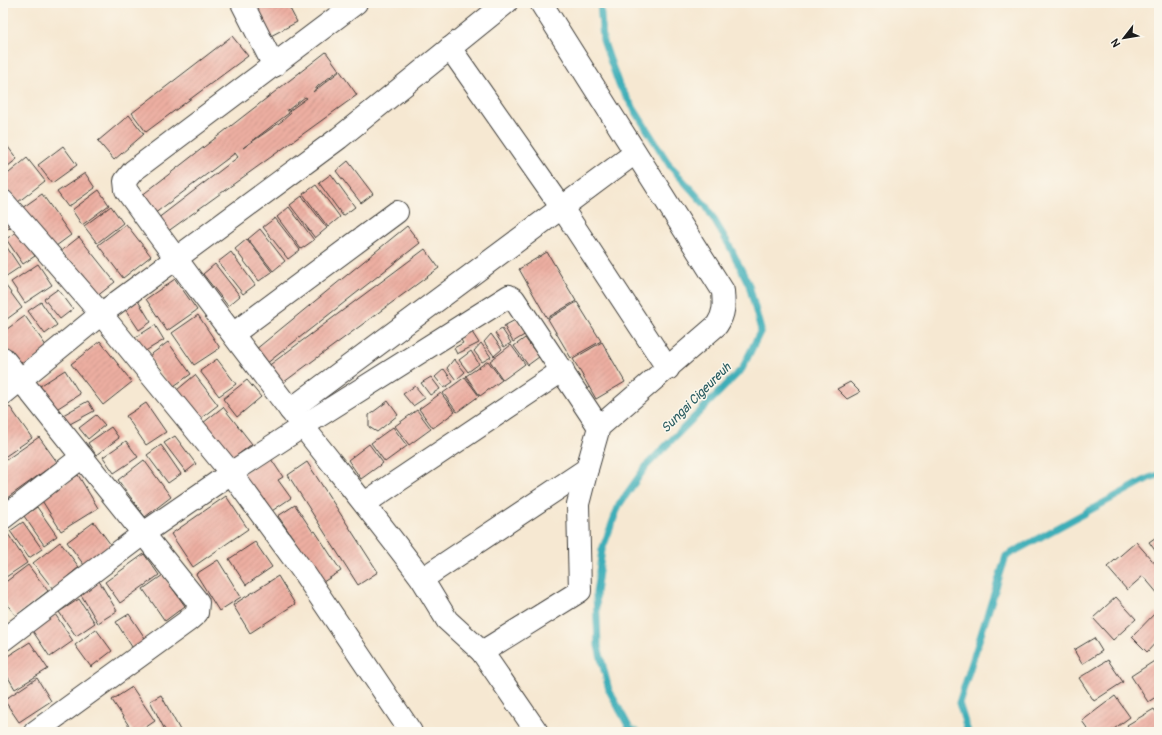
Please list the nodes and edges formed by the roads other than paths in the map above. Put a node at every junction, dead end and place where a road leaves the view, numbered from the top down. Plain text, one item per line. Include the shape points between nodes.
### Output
1 (242, 3) edge
2 (356, 3) edge
3 (506, 3) edge
4 (541, 3) edge
5 (450, 48) junction
6 (274, 66) junction
7 (635, 153) junction
8 (3, 201) edge
9 (562, 208) junction
10 (397, 212) dead end
11 (176, 260) junction
12 (101, 314) junction
13 (233, 334) junction
14 (3, 358) edge
15 (668, 369) junction
16 (563, 370) junction
17 (20, 381) junction
18 (3, 394) edge
19 (297, 418) junction
20 (599, 427) junction
21 (82, 457) junction
22 (587, 469) junction
23 (231, 473) junction
24 (365, 503) junction
25 (3, 518) edge
26 (144, 533) junction
27 (422, 579) junction
28 (3, 640) edge
29 (482, 652) junction
30 (35, 732) edge
31 (411, 732) edge
32 (537, 732) edge

1 - 6 street
2 - 6 street
3 - 5 street
4 - 7 street
5 - 9 street
5 - 11 street via 339,138
6 - 11 street via 133,171 125,181 126,190
7 - 9 street
7 - 15 street via 723,290 725,306 717,325
8 - 12 street
9 - 15 street
9 - 19 street
10 - 13 street
11 - 12 street
11 - 13 street
12 - 17 street
12 - 23 street
13 - 19 street
14 - 17 street
15 - 20 street
16 - 19 street via 514,299 509,296
16 - 20 street
16 - 24 street
17 - 18 street
17 - 21 street
19 - 23 street
19 - 24 street
20 - 22 street
21 - 25 street
21 - 26 street
22 - 27 street
22 - 29 street via 578,504 580,591
23 - 26 street
23 - 31 street via 302,570
24 - 27 street
26 - 28 street
26 - 30 street via 198,602 197,613
27 - 29 street via 447,620
29 - 32 street

